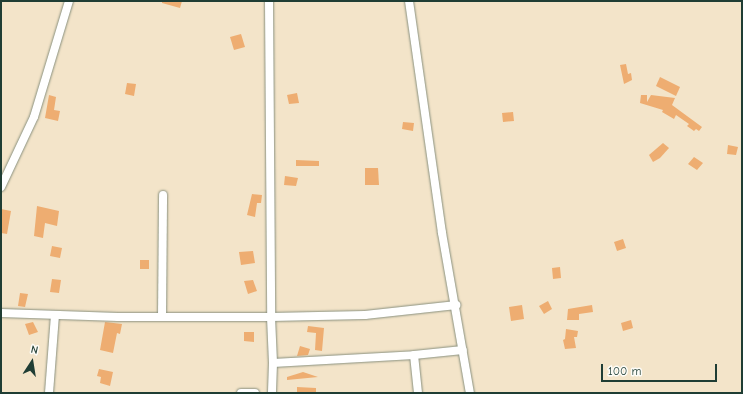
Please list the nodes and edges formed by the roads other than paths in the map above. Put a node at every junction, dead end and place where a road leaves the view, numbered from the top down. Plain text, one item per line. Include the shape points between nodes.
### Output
1 (69, 1) edge
2 (269, 1) edge
3 (409, 1) edge
4 (1, 188) edge
5 (163, 195) dead end
6 (456, 305) junction
7 (1, 313) edge
8 (55, 315) junction
9 (162, 316) junction
10 (271, 317) junction
11 (463, 350) junction
12 (414, 355) junction
13 (273, 363) junction
14 (49, 393) edge
15 (241, 393) edge
16 (255, 393) edge
17 (272, 393) edge
18 (418, 393) edge
19 (470, 393) edge

1 - 4 street via 34,117
2 - 10 street
3 - 6 street via 441,226
5 - 9 street
6 - 10 street via 365,315
6 - 11 street
7 - 8 street
8 - 9 street
8 - 14 street
9 - 10 street
10 - 13 street
11 - 12 street
11 - 19 street
12 - 13 street
12 - 18 street
13 - 17 street
15 - 16 street

